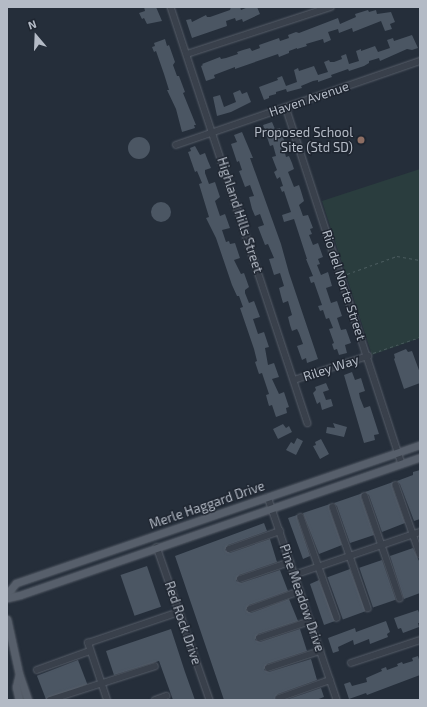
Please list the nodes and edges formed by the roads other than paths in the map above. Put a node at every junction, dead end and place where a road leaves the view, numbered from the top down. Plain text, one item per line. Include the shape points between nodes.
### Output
1 (171, 7) edge
2 (331, 7) edge
3 (187, 54) junction
4 (420, 61) edge
5 (286, 107) junction
6 (213, 132) junction
7 (176, 145) dead end
8 (370, 355) junction
9 (294, 380) junction
10 (308, 423) dead end
11 (420, 444) edge
12 (398, 452) junction
13 (420, 457) edge
14 (402, 463) junction
15 (396, 485) dead end
16 (365, 496) dead end
17 (268, 497) junction
18 (272, 507) junction
19 (333, 507) dead end
20 (301, 517) dead end
21 (280, 531) junction
22 (420, 532) edge
23 (413, 534) junction
24 (382, 545) junction
25 (157, 547) junction
26 (229, 549) dead end
27 (420, 554) edge
28 (350, 556) junction
29 (290, 562) junction
30 (318, 567) junction
31 (294, 575) junction
32 (240, 579) dead end
33 (300, 591) junction
34 (7, 594) edge
35 (7, 598) edge
36 (400, 598) dead end
37 (368, 608) dead end
38 (250, 609) dead end
39 (179, 612) junction
40 (337, 618) dead end
41 (7, 619) edge
42 (310, 621) junction
43 (259, 638) dead end
44 (420, 640) edge
45 (90, 651) junction
46 (320, 651) junction
47 (351, 663) dead end
48 (156, 666) dead end
49 (268, 668) dead end
50 (37, 670) dead end
51 (19, 674) junction
52 (330, 680) junction
53 (101, 683) junction
54 (166, 696) dead end
55 (279, 698) dead end
56 (19, 700) edge
57 (28, 700) edge
58 (50, 700) edge
59 (107, 700) edge
60 (155, 700) edge
61 (210, 700) edge
62 (337, 700) edge

1 - 3 street, Highland Hills Street
2 - 3 street
3 - 6 street, Highland Hills Street
4 - 5 street, Haven Avenue
5 - 6 street, Haven Avenue
5 - 8 street, Rio del Norte Street
6 - 7 street, Haven Avenue
6 - 9 street, Highland Hills Street
8 - 9 street, Riley Way
8 - 12 street, Rio del Norte Street
9 - 10 street, Highland Hills Street
11 - 12 main road, Merle Haggard Drive
12 - 14 street, Rio del Norte Street
12 - 17 main road, Merle Haggard Drive
13 - 14 main road, Merle Haggard Drive
14 - 18 main road, Merle Haggard Drive
15 - 23 street
16 - 24 street
17 - 18 street, Pine Meadow Drive
17 - 34 main road, Merle Haggard Drive via 16,583
18 - 21 street, Pine Meadow Drive
18 - 25 main road, Merle Haggard Drive
19 - 28 street
20 - 30 street
21 - 26 street
21 - 29 street, Pine Meadow Drive
22 - 23 street
23 - 24 street
23 - 27 street
24 - 28 street
24 - 36 street
25 - 35 main road, Merle Haggard Drive
25 - 39 street, Red Rock Drive
28 - 30 street
28 - 37 street
29 - 31 street, Pine Meadow Drive
29 - 32 street
30 - 31 street
30 - 40 street
31 - 33 street, Pine Meadow Drive
33 - 38 street
33 - 42 street, Pine Meadow Drive
39 - 45 street via 88,644
39 - 61 street, Red Rock Drive
41 - 51 main road
42 - 43 street
42 - 46 street, Pine Meadow Drive
44 - 47 street
45 - 50 street
45 - 53 street
46 - 49 street
46 - 52 street, Pine Meadow Drive
48 - 53 street
51 - 56 main road via 16,687
51 - 57 main road
52 - 55 street
52 - 62 street, Pine Meadow Drive
53 - 58 street
53 - 59 street
54 - 60 street

